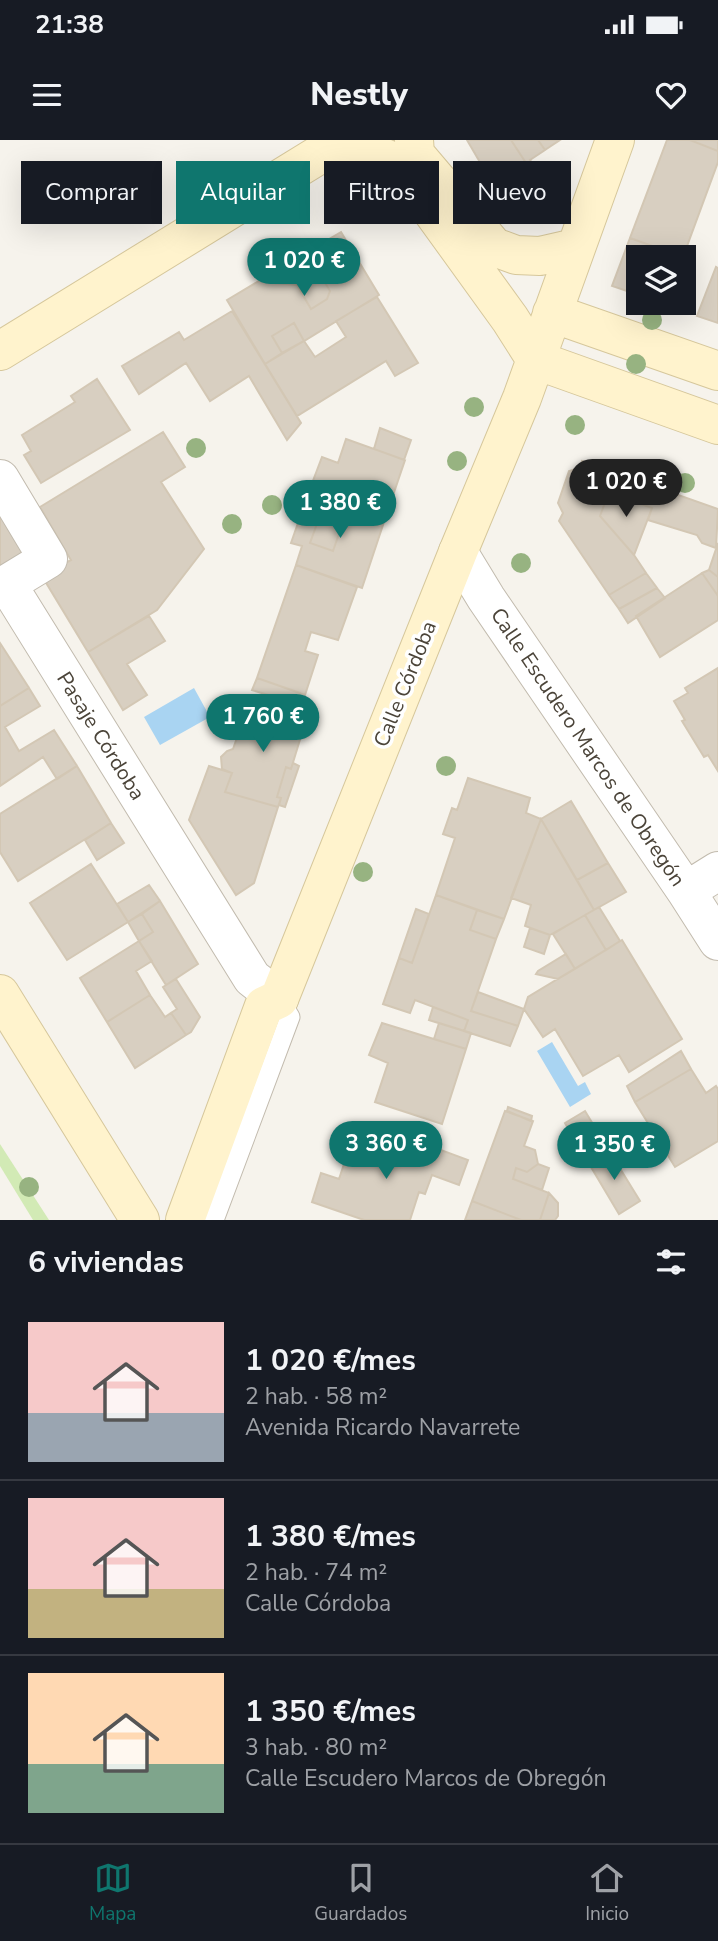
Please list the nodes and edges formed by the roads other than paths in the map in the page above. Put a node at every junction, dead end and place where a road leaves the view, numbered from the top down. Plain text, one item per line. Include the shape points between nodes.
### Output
1 (414, 140) edge
2 (615, 140) edge
3 (332, 146) edge
4 (575, 248) junction
5 (552, 313) junction
6 (0, 351) edge
7 (536, 360) junction
8 (718, 371) edge
9 (718, 425) edge
10 (0, 479) edge
11 (458, 552) junction
12 (702, 881) edge
13 (718, 941) edge
14 (0, 995) edge
15 (279, 999) junction
16 (140, 1220) edge
17 (185, 1220) edge
18 (214, 1220) edge

1 - 4 street via 415,153 494,247 516,255 540,256
2 - 4 street, Calle Córdoba
3 - 6 street
3 - 7 street via 358,146 398,164
4 - 5 street, Calle Córdoba
5 - 7 street, Calle Córdoba
5 - 8 street
7 - 9 street
7 - 11 street, Calle Córdoba
10 - 15 street, Pasaje Córdoba via 48,559 7,584 252,978
11 - 12 street, Calle Escudero Marcos de Obregón via 486,598
11 - 15 street, Calle Córdoba
12 - 13 street, Calle Escudero Marcos de Obregón
14 - 16 street
15 - 17 street, Calle Córdoba via 264,1006
15 - 18 lane via 290,1017

